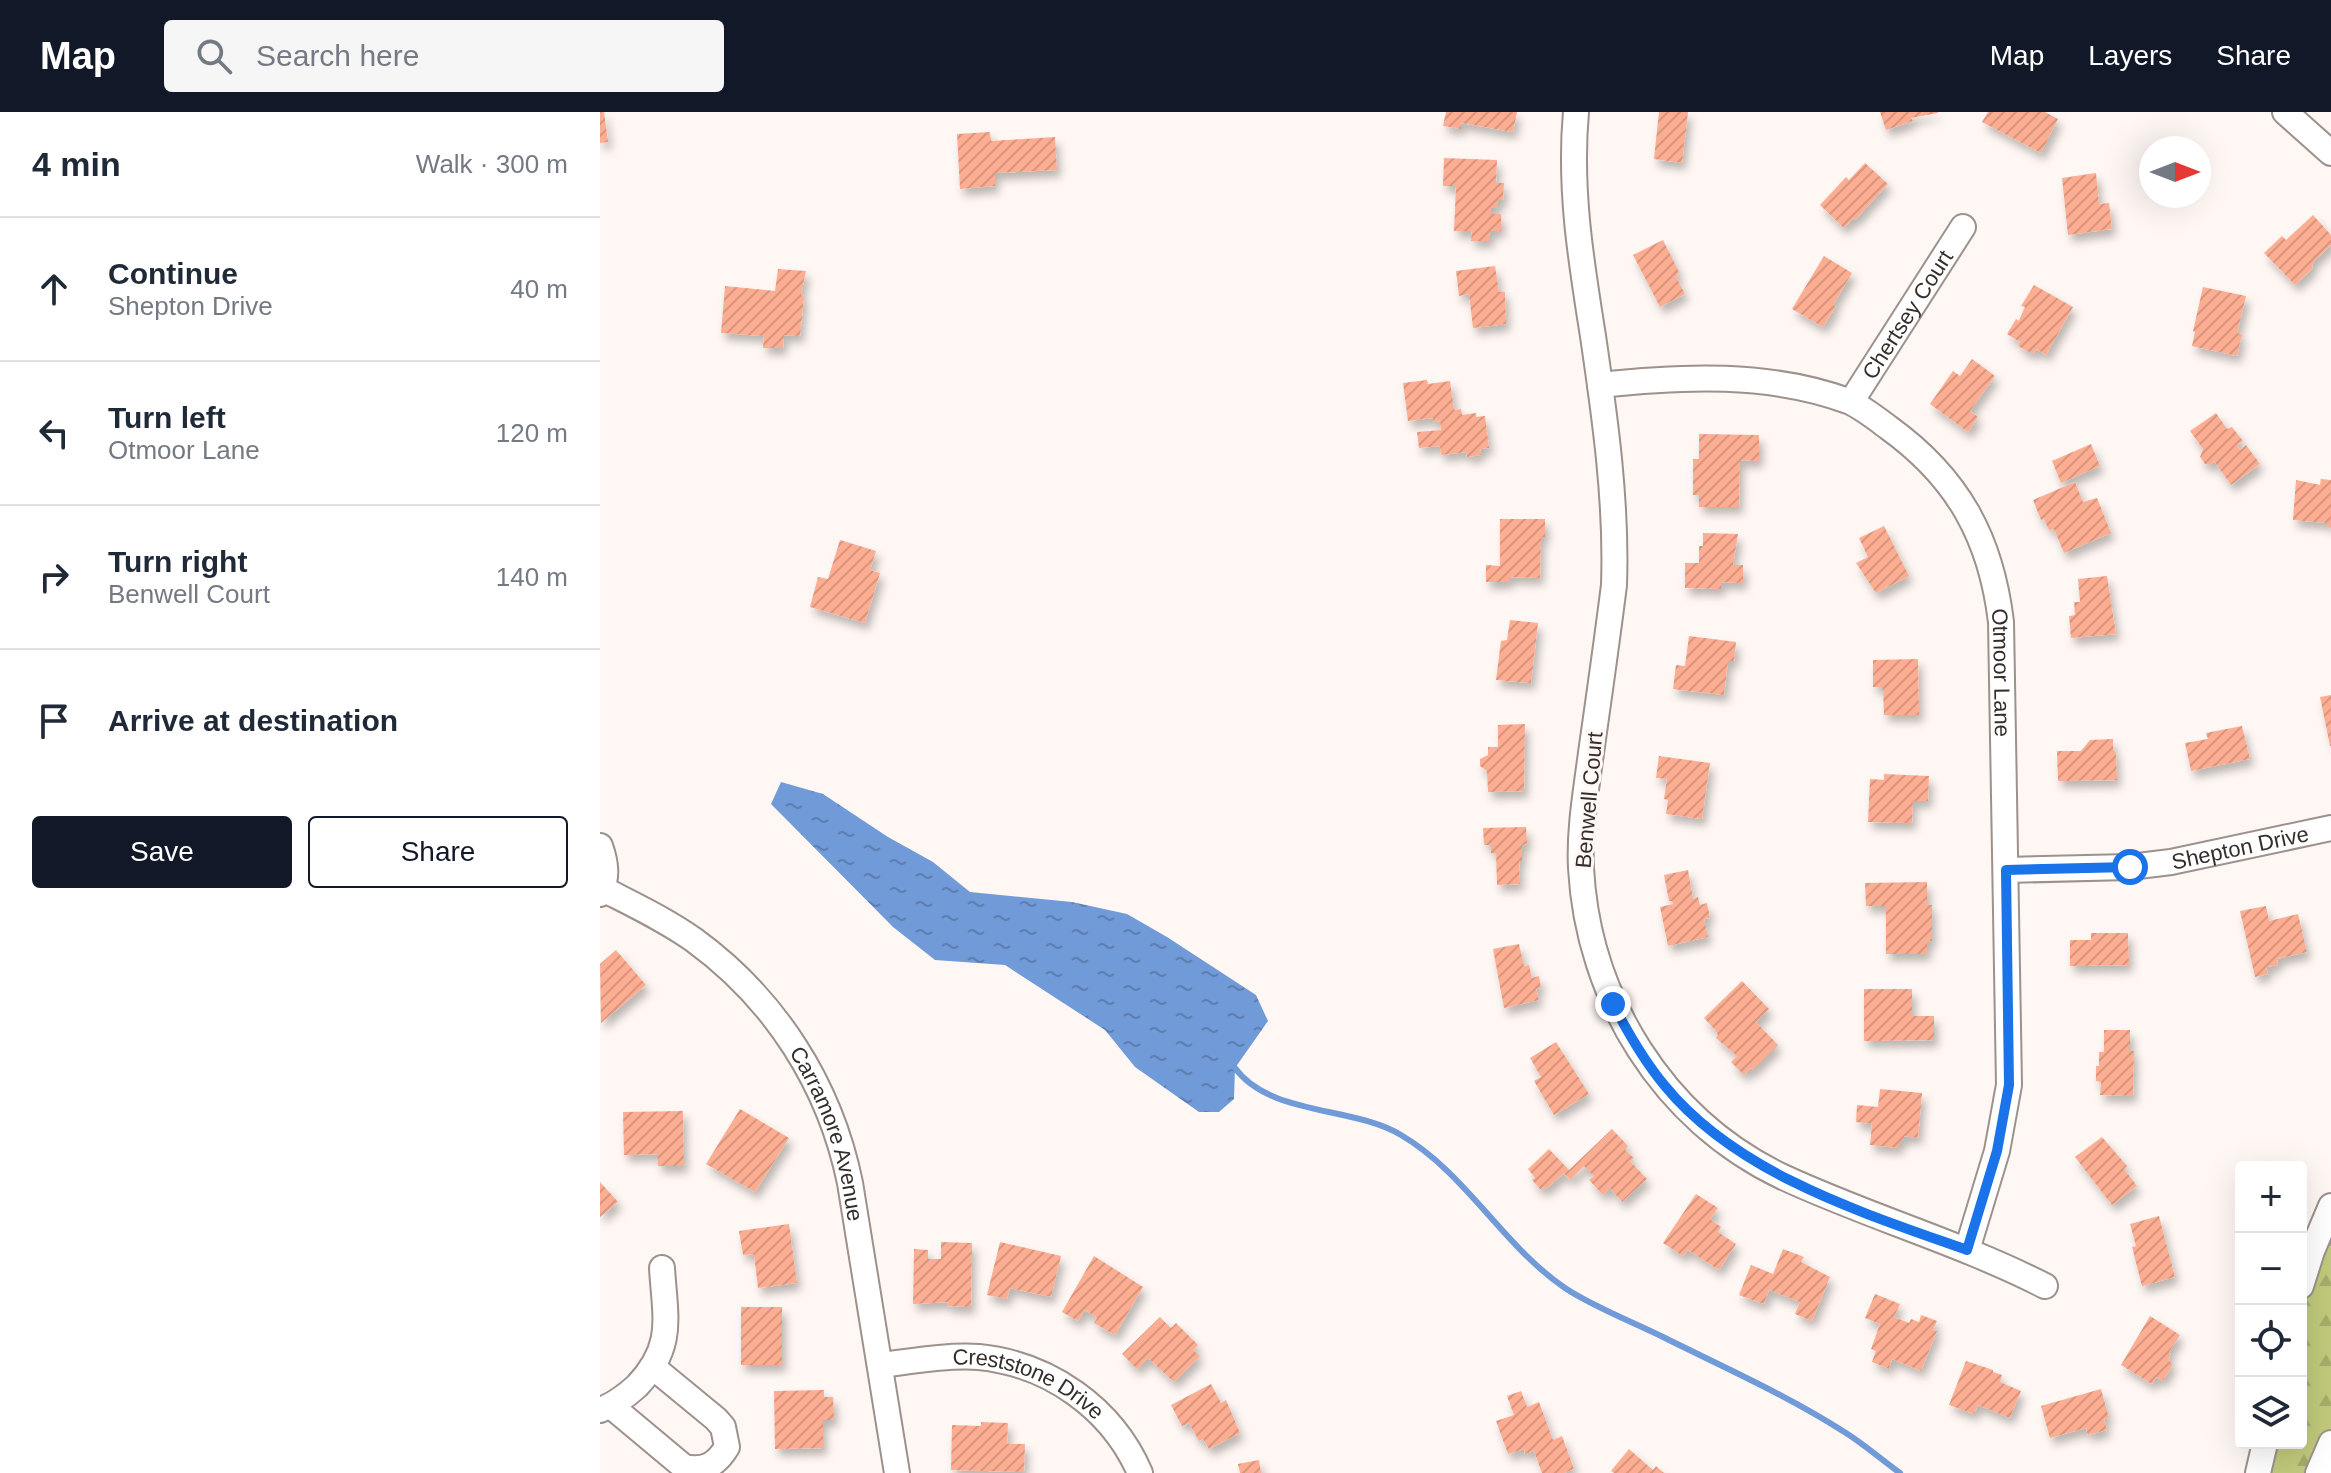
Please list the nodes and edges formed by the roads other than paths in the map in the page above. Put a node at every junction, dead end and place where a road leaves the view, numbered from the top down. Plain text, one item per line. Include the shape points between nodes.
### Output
1 (1576, 112) edge
2 (2285, 112) edge
3 (2331, 153) edge
4 (1963, 227) dead end
5 (1600, 385) junction
6 (1851, 402) junction
7 (2331, 828) edge
8 (600, 846) edge
9 (2006, 870) junction
10 (601, 892) edge
11 (2331, 1206) edge
12 (1967, 1250) junction
13 (2307, 1267) edge
14 (662, 1268) dead end
15 (2045, 1286) dead end
16 (881, 1365) junction
17 (654, 1368) junction
18 (606, 1408) edge
19 (2331, 1443) edge
20 (2264, 1449) edge
21 (897, 1473) edge
22 (1140, 1473) edge
23 (2258, 1473) edge
24 (2318, 1473) edge

1 - 5 street, Benwell Court via 1578,240
2 - 3 street
4 - 6 street, Chertsey Court
5 - 6 street, Otmoor Lane via 1741,380 1796,386
5 - 12 street, Benwell Court via 1614,519 1614,585 1581,865 1589,930 1613,1004 1667,1089 1742,1153 1781,1176
6 - 9 street, Otmoor Lane via 1929,459 1949,483 1969,515 1996,584 2003,663
7 - 9 street, Shepton Drive via 2171,862
8 - 10 street, Carramore Avenue via 606,874
9 - 12 street, Otmoor Lane via 2009,1085 1997,1151
10 - 16 street, Carramore Avenue via 665,922 720,961 769,1010 804,1060 845,1154
11 - 13 street
12 - 15 street, Benwell Court
14 - 17 street via 666,1332
16 - 21 street, Carramore Avenue
16 - 22 street, Creststone Drive via 975,1357 1036,1370 1091,1406 1127,1446
17 - 18 street
17 - 18 street via 723,1427 727,1447 709,1467 684,1467
19 - 24 street
20 - 23 street

